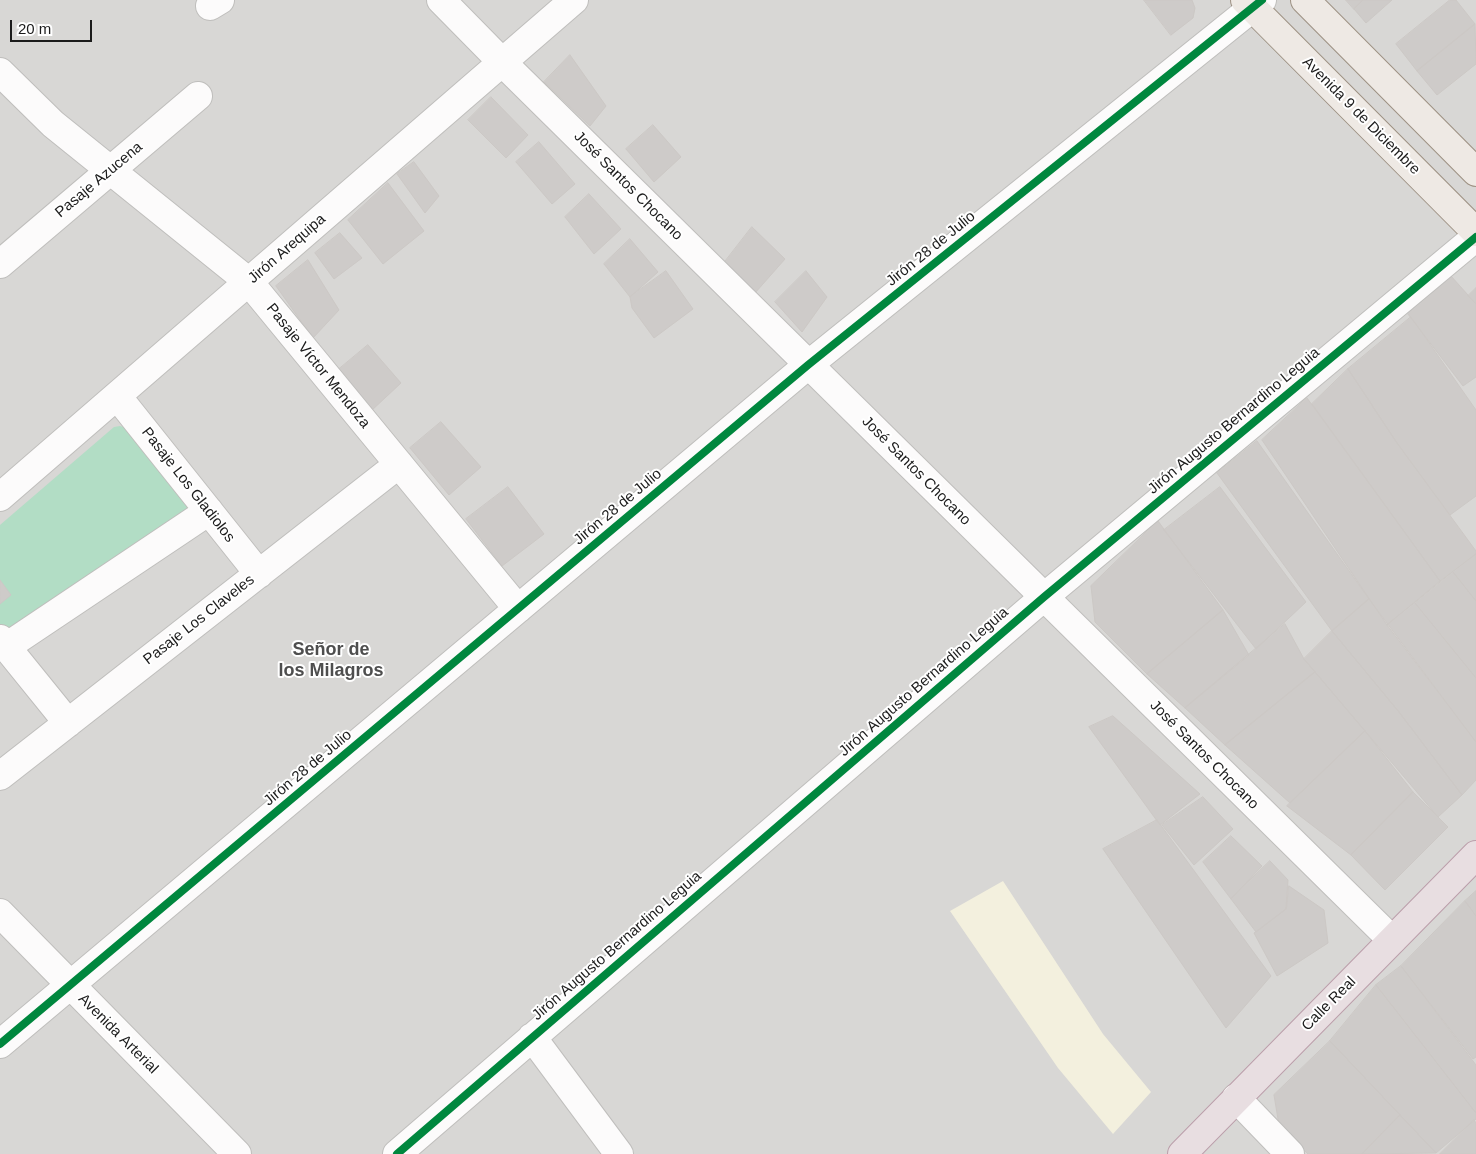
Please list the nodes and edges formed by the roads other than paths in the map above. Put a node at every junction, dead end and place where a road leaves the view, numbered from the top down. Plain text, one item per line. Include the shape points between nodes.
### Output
1 (441, 0) edge
2 (574, 0) edge
3 (1305, 0) edge
4 (1253, 3) edge
5 (502, 62) junction
6 (0, 72) edge
7 (198, 96) dead end
8 (111, 171) junction
9 (1476, 172) edge
10 (1476, 232) edge
11 (1476, 237) edge
12 (0, 264) edge
13 (249, 282) junction
14 (808, 365) junction
15 (117, 396) junction
16 (399, 464) junction
17 (0, 497) edge
18 (209, 511) junction
19 (258, 574) junction
20 (1044, 597) junction
21 (518, 609) junction
22 (3, 643) edge
23 (68, 723) junction
24 (0, 776) edge
25 (1476, 855) edge
26 (0, 913) edge
27 (1392, 940) junction
28 (71, 985) junction
29 (532, 1038) junction
30 (0, 1044) edge
31 (1236, 1098) junction
32 (237, 1154) edge
33 (397, 1154) edge
34 (619, 1154) edge
35 (1182, 1154) edge
36 (1290, 1154) edge

1 - 5 street, José Santos Chocano
2 - 5 street, Jirón Arequipa
3 - 9 main road
4 - 10 main road, Avenida 9 de Diciembre
4 - 14 street, Jirón 28 de Julio
5 - 13 street, Jirón Arequipa
5 - 14 street, José Santos Chocano
6 - 8 street, Pasaje Víctor Mendoza via 52,124
7 - 8 street, Pasaje Azucena
8 - 12 street, Pasaje Azucena
8 - 13 street, Pasaje Víctor Mendoza
11 - 20 street, Jirón Augusto Bernardino Leguia
13 - 15 street, Jirón Arequipa
13 - 16 street, Pasaje Víctor Mendoza
14 - 20 street, José Santos Chocano
14 - 21 street, Jirón 28 de Julio
15 - 17 street, Jirón Arequipa
15 - 18 street, Pasaje Los Gladiolos
16 - 19 street, Pasaje Los Claveles
16 - 21 street, Pasaje Víctor Mendoza
18 - 19 street, Pasaje Los Gladiolos
18 - 22 street
19 - 23 street, Pasaje Los Claveles
20 - 27 street, José Santos Chocano
20 - 29 street, Jirón Augusto Bernardino Leguia
21 - 28 street, Jirón 28 de Julio
22 - 23 street
23 - 24 street, Pasaje Los Claveles
25 - 27 highway, Calle Real
26 - 28 street, Avenida Arterial
27 - 31 highway, Calle Real
28 - 30 street, Jirón 28 de Julio
28 - 32 street, Avenida Arterial
29 - 33 street, Jirón Augusto Bernardino Leguia
29 - 34 street
31 - 35 highway, Calle Real
31 - 36 street

